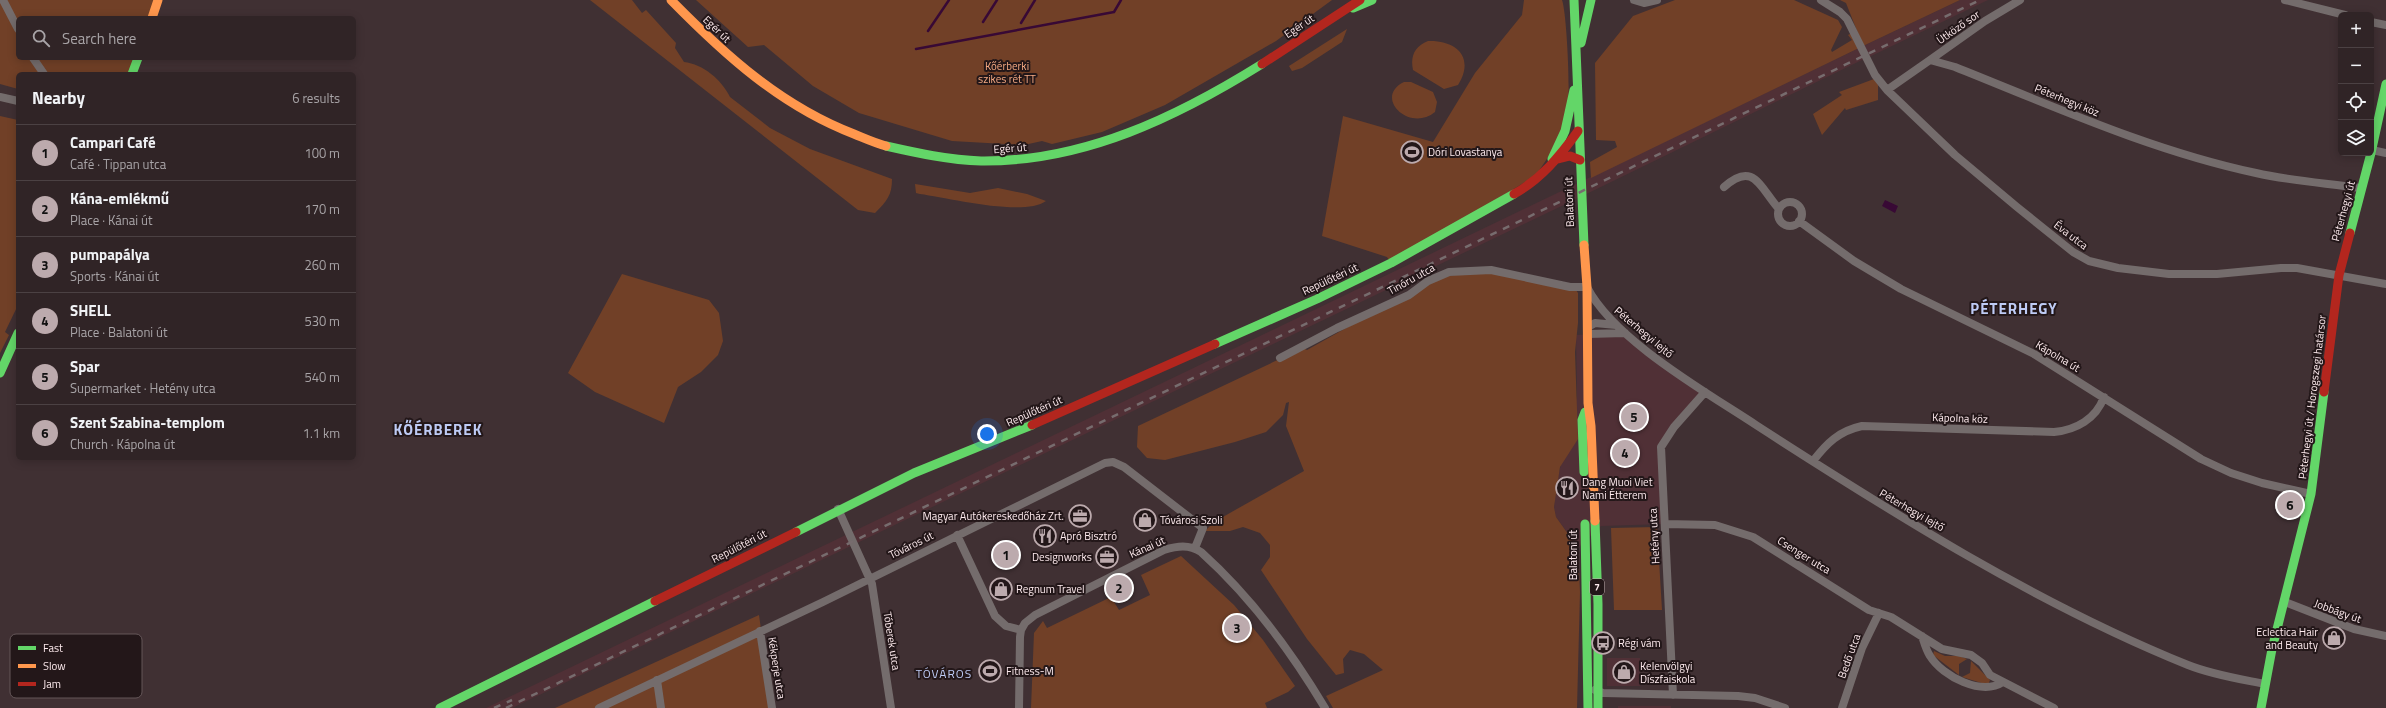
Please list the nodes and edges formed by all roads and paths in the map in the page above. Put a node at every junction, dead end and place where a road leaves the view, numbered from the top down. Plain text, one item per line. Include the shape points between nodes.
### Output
1 (3, 0) edge
2 (158, 0) edge
3 (671, 0) edge
4 (1352, 0) edge
5 (1360, 0) edge
6 (1372, 0) edge
7 (1566, 0) edge
8 (1574, 0) edge
9 (1591, 0) edge
10 (1634, 0) edge
11 (1657, 0) edge
12 (1821, 0) edge
13 (2020, 0) edge
14 (2285, 0) edge
15 (2338, 13) edge
16 (1339, 14) junction
17 (153, 16) edge
18 (2374, 23) edge
19 (16, 25) edge
20 (2386, 25) edge
21 (1576, 56) junction
22 (35, 60) edge
23 (137, 60) edge
24 (1930, 60) junction
25 (43, 72) edge
26 (133, 72) edge
27 (1576, 79) junction
28 (2386, 84) edge
29 (1887, 90) junction
30 (0, 96) edge
31 (16, 100) edge
32 (1578, 131) junction
33 (2374, 138) edge
34 (2374, 152) edge
35 (2386, 153) edge
36 (2370, 156) edge
37 (1558, 159) junction
38 (1580, 163) junction
39 (1546, 170) junction
40 (1724, 187) dead end
41 (2361, 188) junction
42 (1779, 209) junction
43 (1799, 221) junction
44 (2340, 275) junction
45 (2386, 284) edge
46 (1587, 287) junction
47 (1617, 326) junction
48 (1588, 330) junction
49 (1625, 333) junction
50 (16, 338) edge
51 (1280, 358) dead end
52 (0, 374) edge
53 (1705, 392) junction
54 (2104, 397) junction
55 (1588, 403) junction
56 (1813, 461) junction
57 (2311, 494) junction
58 (1584, 502) dead end
59 (838, 509) junction
60 (1585, 518) dead end
61 (1665, 524) junction
62 (957, 535) junction
63 (1195, 548) junction
64 (870, 578) junction
65 (2285, 602) junction
66 (1879, 613) junction
67 (1021, 630) junction
68 (760, 631) junction
69 (1922, 636) junction
70 (2386, 636) edge
71 (657, 680) junction
72 (2003, 682) junction
73 (1588, 684) junction
74 (2266, 684) junction
75 (1599, 693) junction
76 (1673, 695) junction
77 (440, 708) edge
78 (599, 708) edge
79 (661, 708) edge
80 (772, 708) edge
81 (891, 708) edge
82 (1019, 708) edge
83 (1325, 708) edge
84 (1581, 708) edge
85 (1588, 708) edge
86 (1598, 708) edge
87 (1785, 708) edge
88 (1842, 708) edge
89 (2054, 708) edge
90 (2261, 708) edge

1 - 19 street
2 - 17 street
3 - 16 street, Egér út via 710,40 737,63 786,100 825,122 863,139 906,152 983,162 1024,160 1062,154 1129,134 1179,112 1224,87
4 - 16 street
5 - 16 street, Egér út
6 - 16 street
7 - 21 street
8 - 21 street, Balatoni út / 7
9 - 21 street
10 - 11 street via 1644,3
12 - 29 street via 1845,16 1875,75
13 - 24 street, Ütköző sor
14 - 15 street
18 - 20 street
21 - 27 street, Balatoni út / 7
22 - 25 street
23 - 26 street
24 - 29 street
24 - 41 street, Péterhegyi köz via 1955,67 2126,134 2225,166 2277,177
27 - 32 street, Balatoni út / 7
27 - 39 street, Repülőtéri út via 1565,131
28 - 33 street, Péterhegyi út
29 - 44 street, Éva utca via 1955,155 2073,252 2089,261 2118,268 2169,274 2217,274 2281,268
30 - 31 street
32 - 37 street, Repülőtéri út
32 - 38 street, Balatoni út / 7
34 - 35 street
36 - 41 street, Péterhegyi út
37 - 38 street via 1570,156
37 - 39 street, Repülőtéri út
38 - 46 street, Balatoni út / 7
39 - 59 street, Repülőtéri út via 1527,187 1500,204 1391,263 1317,299 996,441 914,473
40 - 42 street via 1737,177 1750,175
41 - 44 street, Péterhegyi út
42 - 43 street via 1778,215 1782,223 1791,225
42 - 43 street via 1786,202 1795,204 1801,211
43 - 54 street, Kápolna út via 1854,261 1901,289 2014,343
44 - 45 street, Éva utca
44 - 57 street, Péterhegyi út / Horogszegi határsor
46 - 47 street, Péterhegyi lejtő via 1595,304
46 - 48 street, Balatoni út / 7
46 - 51 street, Tinóru utca via 1570,287 1491,270 1449,272 1428,281 1409,295
47 - 48 street via 1595,323
47 - 49 street, Péterhegyi lejtő
48 - 49 street
48 - 55 street, Balatoni út / 7
49 - 53 street, Péterhegyi lejtő
50 - 52 street
53 - 56 street, Péterhegyi lejtő
53 - 61 street, Hetény utca via 1661,446
54 - 56 street, Kápolna köz via 2094,415 2070,430 2047,432 1862,426 1834,437
54 - 57 street, Kápolna út via 2196,456 2218,467 2262,483
55 - 58 street, Balatoni út / 7 via 1582,420
55 - 75 street, Balatoni út / 7 via 1598,604
56 - 74 street, Péterhegyi lejtő via 1908,521 2019,584 2116,633 2190,666
57 - 65 street, Péterhegyi út / Horogszegi határsor
59 - 64 street, Tóberek utca
59 - 77 street, Repülőtéri út
60 - 73 street, Balatoni út / 7
61 - 66 street, Csenger utca via 1715,525 1753,537 1869,610
61 - 76 street, Hetény utca
62 - 63 street, Tóváros út via 1106,463 1113,462 1149,485 1203,528
62 - 64 street, Tóváros út
62 - 67 street via 995,616 1006,626
63 - 67 street, Kánai út via 1180,546 1164,550 1046,608 1030,618
63 - 83 street via 1207,557 1260,616
64 - 68 street, Tóváros út
64 - 81 street, Tóberek utca
65 - 70 street, Jobbágy út via 2354,629
65 - 74 street, Péterhegyi út / Horogszegi határsor
66 - 69 street, Csenger utca via 1891,617
66 - 88 street, Bedő utca via 1862,648
67 - 82 street
68 - 71 street, Tóváros út
68 - 80 street, Kékperje utca
69 - 72 street, Csenger utca via 1942,649 1971,655 1982,663 1990,674
69 - 72 street via 1930,657 1956,678 1975,686 1990,688
71 - 78 street, Tóváros út
71 - 79 street
72 - 89 street, Csenger utca
73 - 75 street
73 - 84 street
73 - 85 street, Balatoni út / 7
74 - 90 street, Péterhegyi út / Horogszegi határsor
75 - 76 street
75 - 86 street, Balatoni út / 7
76 - 87 street via 1755,698

